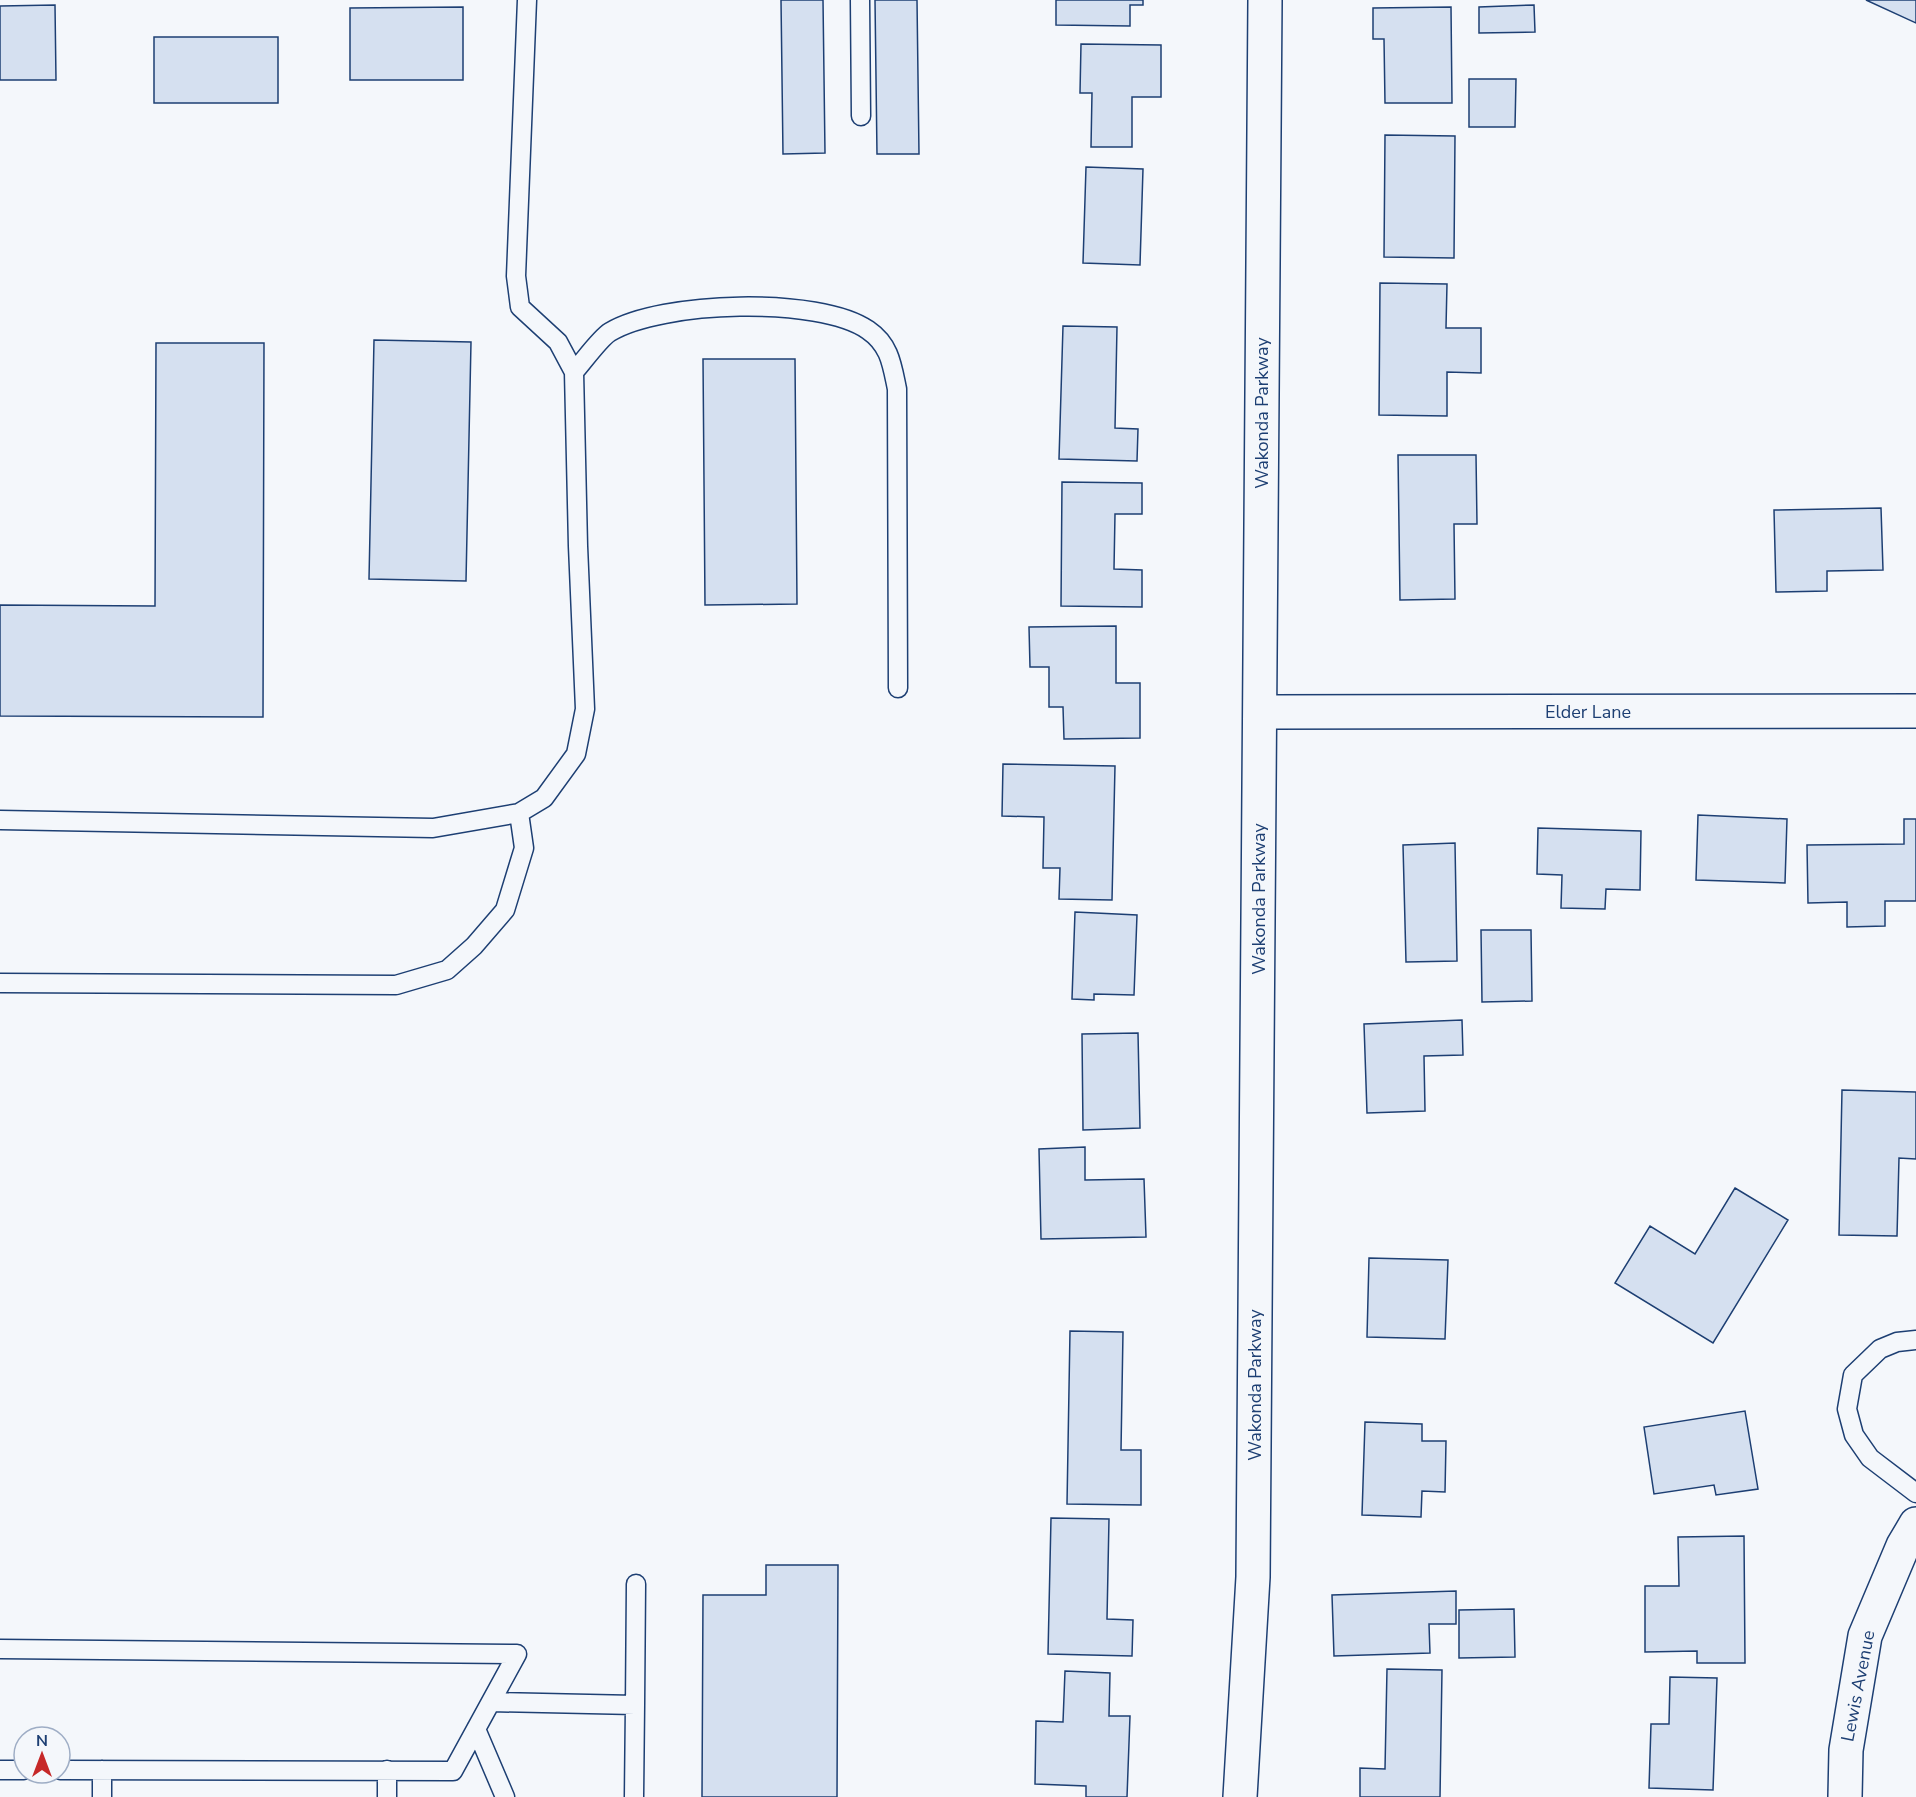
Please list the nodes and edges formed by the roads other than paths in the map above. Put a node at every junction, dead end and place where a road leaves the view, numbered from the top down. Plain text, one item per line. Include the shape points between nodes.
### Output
1 (527, 0) edge
2 (860, 0) edge
3 (1264, 0) edge
4 (861, 116) dead end
5 (574, 372) junction
6 (898, 688) dead end
7 (1916, 711) edge
8 (1260, 712) junction
9 (519, 813) junction
10 (0, 820) edge
11 (0, 983) edge
12 (1916, 1340) edge
13 (1916, 1493) edge
14 (1916, 1524) edge
15 (636, 1584) dead end
16 (0, 1649) edge
17 (491, 1702) junction
18 (635, 1706) junction
19 (476, 1729) junction
20 (72, 1770) edge
21 (102, 1770) junction
22 (387, 1770) junction
23 (102, 1797) edge
24 (387, 1797) edge
25 (505, 1797) edge
26 (634, 1797) edge
27 (1240, 1797) edge
28 (1845, 1797) edge

1 - 5 lane via 516,276 520,307 558,342
2 - 4 lane
3 - 8 street, Wakonda Parkway
5 - 6 lane via 609,332 649,316 689,310 763,307 816,311 851,320 870,331 889,353 897,389
5 - 9 lane via 585,709 576,754 544,798
7 - 8 street, Elder Lane
8 - 27 street, Wakonda Parkway via 1253,1578
9 - 10 lane via 433,828
9 - 11 lane via 524,848 505,910 447,970 396,985
12 - 13 lane via 1897,1342 1873,1355 1853,1375 1847,1409 1854,1435 1869,1458
14 - 28 street, Lewis Avenue via 1903,1545 1865,1636 1846,1750
15 - 18 lane
16 - 17 lane via 517,1654
17 - 18 lane
17 - 19 lane
18 - 26 lane
19 - 22 lane via 453,1771
19 - 25 lane
20 - 21 lane
21 - 22 lane
21 - 23 lane
22 - 24 lane

